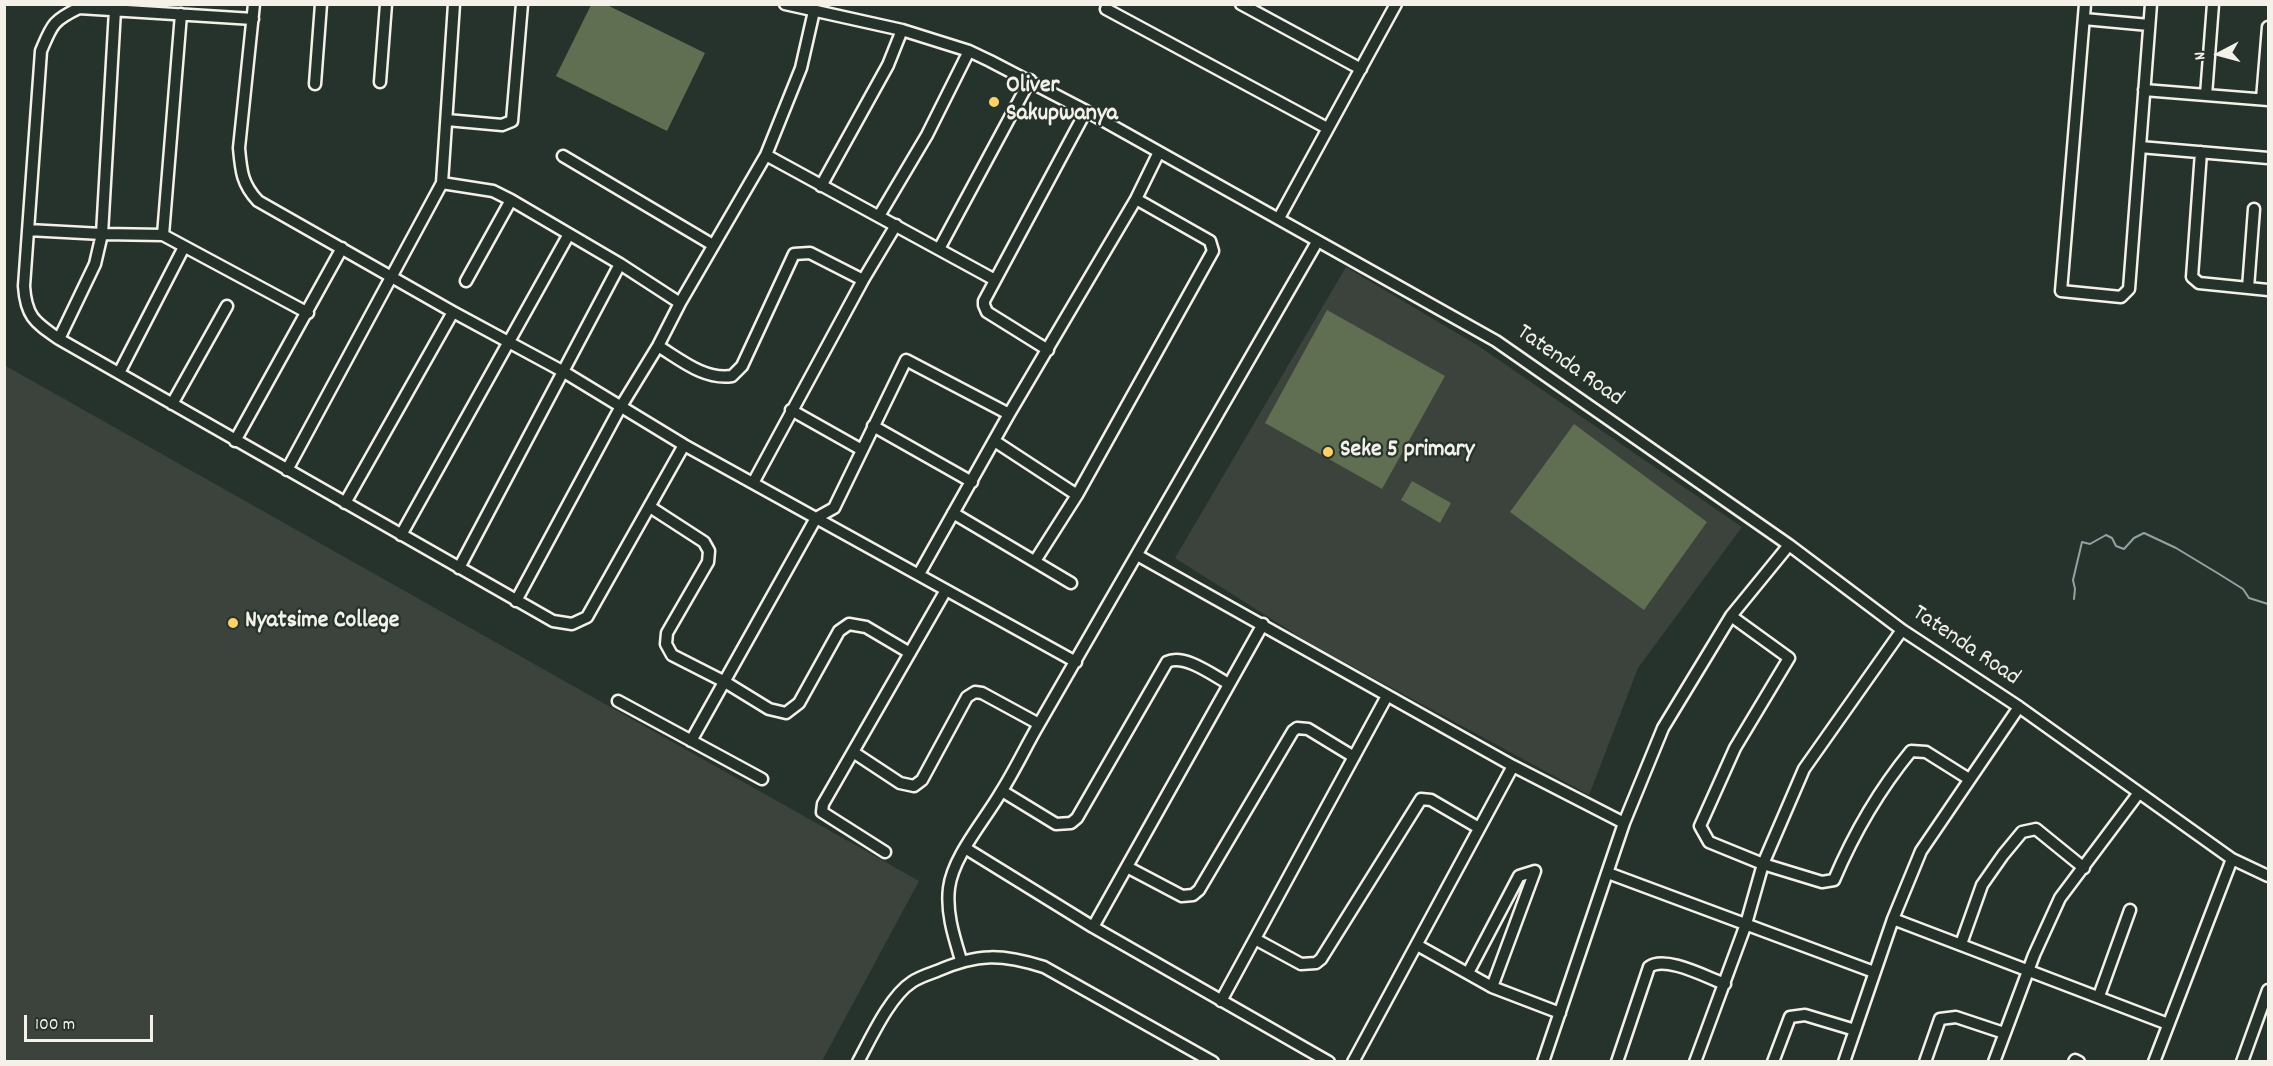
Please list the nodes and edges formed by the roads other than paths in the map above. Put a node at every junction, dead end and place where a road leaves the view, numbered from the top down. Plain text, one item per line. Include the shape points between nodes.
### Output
1 (254, 4) edge
2 (321, 4) edge
3 (386, 4) edge
4 (454, 4) edge
5 (522, 4) edge
6 (785, 4) edge
7 (1241, 4) edge
8 (1396, 4) edge
9 (2085, 4) edge
10 (2151, 4) edge
11 (2213, 4) edge
12 (1106, 9) dead end
13 (115, 10) junction
14 (814, 11) junction
15 (181, 14) junction
16 (253, 19) junction
17 (2084, 19) junction
18 (2149, 25) junction
19 (2268, 27) edge
20 (902, 30) junction
21 (969, 51) junction
22 (1361, 69) junction
23 (1030, 80) junction
24 (380, 82) dead end
25 (315, 84) dead end
26 (2144, 90) junction
27 (2206, 94) junction
28 (2265, 99) edge
29 (1086, 111) junction
30 (447, 120) junction
31 (1327, 128) junction
32 (2140, 147) junction
33 (1159, 152) junction
34 (2201, 152) junction
35 (766, 155) junction
36 (563, 156) dead end
37 (2268, 158) edge
38 (441, 183) junction
39 (821, 186) junction
40 (1136, 199) junction
41 (511, 200) junction
42 (2254, 209) dead end
43 (879, 216) junction
44 (1279, 218) junction
45 (896, 225) junction
46 (28, 230) junction
47 (102, 234) junction
48 (569, 234) junction
49 (163, 235) junction
50 (1317, 242) junction
51 (713, 245) junction
52 (184, 247) junction
53 (342, 248) junction
54 (939, 249) junction
55 (620, 264) junction
56 (392, 276) junction
57 (862, 280) junction
58 (995, 280) junction
59 (466, 281) dead end
60 (2248, 288) junction
61 (2268, 290) edge
62 (680, 303) junction
63 (227, 306) dead end
64 (453, 312) junction
65 (308, 313) junction
66 (59, 339) junction
67 (510, 342) junction
68 (658, 346) junction
69 (1048, 350) junction
70 (564, 372) junction
71 (119, 373) junction
72 (172, 404) junction
73 (620, 408) junction
74 (791, 410) junction
75 (1010, 414) junction
76 (873, 426) junction
77 (236, 441) junction
78 (996, 442) junction
79 (684, 445) junction
80 (862, 450) junction
81 (287, 470) junction
82 (972, 482) junction
83 (753, 483) junction
84 (1077, 495) junction
85 (345, 503) junction
86 (650, 507) junction
87 (953, 513) junction
88 (816, 518) junction
89 (401, 535) junction
90 (1789, 545) junction
91 (1137, 555) junction
92 (1035, 561) junction
93 (459, 568) junction
94 (919, 574) junction
95 (1071, 583) dead end
96 (946, 590) junction
97 (516, 601) junction
98 (1731, 616) junction
99 (1263, 624) junction
100 (1902, 630) junction
101 (910, 653) junction
102 (1076, 662) junction
103 (725, 682) junction
104 (1229, 684) junction
105 (1387, 696) junction
106 (618, 701) dead end
107 (2019, 707) junction
108 (1039, 724) junction
109 (691, 741) junction
110 (853, 752) junction
111 (1354, 757) junction
112 (1513, 766) junction
113 (762, 779) dead end
114 (1969, 779) junction
115 (1002, 791) junction
116 (2138, 794) junction
117 (1624, 823) junction
118 (1479, 828) junction
119 (965, 848) junction
120 (885, 852) dead end
121 (2232, 859) junction
122 (1763, 864) junction
123 (1127, 867) junction
124 (2084, 868) junction
125 (1608, 873) junction
126 (2268, 876) edge
127 (2130, 910) dead end
128 (1893, 919) junction
129 (1746, 924) junction
130 (1093, 927) junction
131 (1255, 939) junction
132 (1961, 944) junction
133 (1417, 945) junction
134 (961, 960) junction
135 (1874, 972) junction
136 (2029, 972) junction
137 (1468, 973) junction
138 (1725, 984) junction
139 (1492, 987) junction
140 (2268, 990) edge
141 (2099, 996) junction
142 (1221, 1001) junction
143 (1560, 1013) junction
144 (2168, 1024) junction
145 (1855, 1030) junction
146 (2004, 1033) junction
147 (858, 1062) edge
148 (1213, 1062) edge
149 (1329, 1062) edge
150 (1353, 1062) edge
151 (1543, 1062) edge
152 (1617, 1062) edge
153 (1695, 1062) edge
154 (1773, 1062) edge
155 (1844, 1062) edge
156 (1925, 1062) edge
157 (1994, 1062) edge
158 (2074, 1062) edge
159 (2079, 1062) edge
160 (2154, 1062) edge
161 (2242, 1062) edge

1 - 16 street
2 - 25 street
3 - 24 street
4 - 30 street
5 - 30 street via 512,121 502,125
6 - 14 street, Tatenda Road
7 - 22 street
8 - 22 street
9 - 17 street
10 - 18 street
11 - 27 street
12 - 31 street
13 - 15 street
13 - 46 street via 79,8 63,16 52,25 41,51
13 - 47 street
14 - 20 street, Tatenda Road
14 - 35 street via 801,68
15 - 16 street
15 - 49 street
16 - 53 street via 239,148 247,190 258,201
17 - 18 street
17 - 32 street via 2061,291 2121,297 2129,289
18 - 26 street
19 - 28 street
20 - 21 street, Tatenda Road
20 - 39 street via 888,65
21 - 23 street, Tatenda Road
21 - 43 street via 927,135
22 - 31 street
23 - 29 street, Tatenda Road
23 - 54 street
26 - 27 street
26 - 32 street
27 - 28 street
29 - 33 street, Tatenda Road
29 - 58 street
30 - 38 street
31 - 44 street
32 - 34 street
33 - 40 street
33 - 44 street, Tatenda Road
34 - 37 street
34 - 60 street via 2192,277 2199,283
35 - 39 street
35 - 51 street
36 - 51 street
38 - 41 street via 494,191
38 - 56 street
39 - 43 street
40 - 69 street
40 - 84 street via 1210,241 1213,251
41 - 48 street
41 - 59 street
42 - 60 street
43 - 45 street
44 - 50 street, Tatenda Road
45 - 54 street
45 - 57 street
46 - 47 street
46 - 66 street via 25,304 33,320
47 - 49 street
47 - 66 street via 95,264
48 - 55 street
48 - 67 street
49 - 52 street
50 - 90 street, Tatenda Road via 1496,341
50 - 91 street
51 - 62 street
52 - 65 street
52 - 71 street
53 - 56 street
53 - 65 street
54 - 58 street
55 - 62 street
55 - 70 street
56 - 64 street
56 - 81 street
57 - 68 street via 810,253 794,254 742,366 732,376 719,378 699,371
57 - 74 street
58 - 69 street via 984,301 985,309
60 - 61 street
62 - 68 street
63 - 72 street
64 - 67 street
64 - 85 street
65 - 77 street
66 - 71 street
67 - 70 street
67 - 89 street
68 - 73 street
69 - 75 street
70 - 73 street
70 - 93 street
71 - 72 street
72 - 77 street
73 - 79 street
73 - 97 street
74 - 80 street
74 - 83 street
75 - 76 street via 906,360
75 - 78 street
76 - 80 street
76 - 82 street
77 - 81 street
78 - 82 street
78 - 84 street
79 - 83 street
79 - 86 street
80 - 88 street via 834,508
81 - 85 street
82 - 87 street
83 - 88 street
84 - 92 street
85 - 89 street
86 - 97 street via 588,617 572,624 553,621
86 - 103 street via 704,542 709,551 708,562 667,633 666,644 672,655
87 - 92 street
87 - 94 street
88 - 94 street
88 - 103 street
89 - 93 street
90 - 98 street
90 - 100 street, Tatenda Road
91 - 99 street
91 - 102 street
92 - 95 street
93 - 97 street
94 - 96 street
96 - 101 street
96 - 102 street
98 - 117 street via 1662,728
98 - 122 street via 1789,658 1735,748 1700,826 1709,842
99 - 104 street
99 - 105 street
100 - 107 street, Tatenda Road
100 - 122 street via 1804,769
101 - 103 street via 866,627 849,624 839,631 799,703 786,712 769,709
101 - 110 street
102 - 108 street
103 - 109 street
104 - 115 street via 1184,659 1167,662 1071,823 1056,824
104 - 123 street
105 - 111 street
105 - 112 street
106 - 109 street
107 - 114 street
107 - 116 street, Tatenda Road
108 - 110 street via 975,692 966,697 922,780 914,786 900,783
108 - 115 street
109 - 113 street
110 - 120 street via 822,812
111 - 123 street via 1308,729 1293,731 1199,890 1192,895 1182,896
111 - 131 street
112 - 117 street
112 - 118 street
114 - 122 street via 1926,752 1911,751 1893,772 1853,837 1834,880 1822,882
114 - 128 street via 1921,851
115 - 119 street
116 - 121 street, Tatenda Road
116 - 124 street
117 - 125 street
118 - 131 street via 1431,800 1421,799 1321,959 1301,963
118 - 133 street
119 - 130 street
119 - 134 street via 953,872 948,906
121 - 126 street, Tatenda Road
121 - 144 street
122 - 129 street
123 - 130 street
124 - 132 street via 2036,829 2022,832 1982,885
124 - 136 street via 2060,898
125 - 129 street
125 - 143 street
127 - 141 street
128 - 132 street
128 - 135 street
129 - 135 street
129 - 138 street
130 - 142 street
131 - 142 street
132 - 136 street
133 - 137 street
133 - 150 street
134 - 147 street via 911,982 888,1008
134 - 148 street via 997,956 1044,968
135 - 145 street
136 - 141 street
136 - 146 street
137 - 139 street
137 - 139 street via 1519,876 1535,871
138 - 152 street via 1670,963 1654,963 1649,967
138 - 153 street
139 - 143 street
140 - 161 street
141 - 144 street
142 - 149 street
143 - 151 street
144 - 160 street
145 - 154 street via 1805,1015 1790,1017
145 - 155 street
146 - 156 street via 1956,1017 1940,1018
146 - 157 street
158 - 159 street

